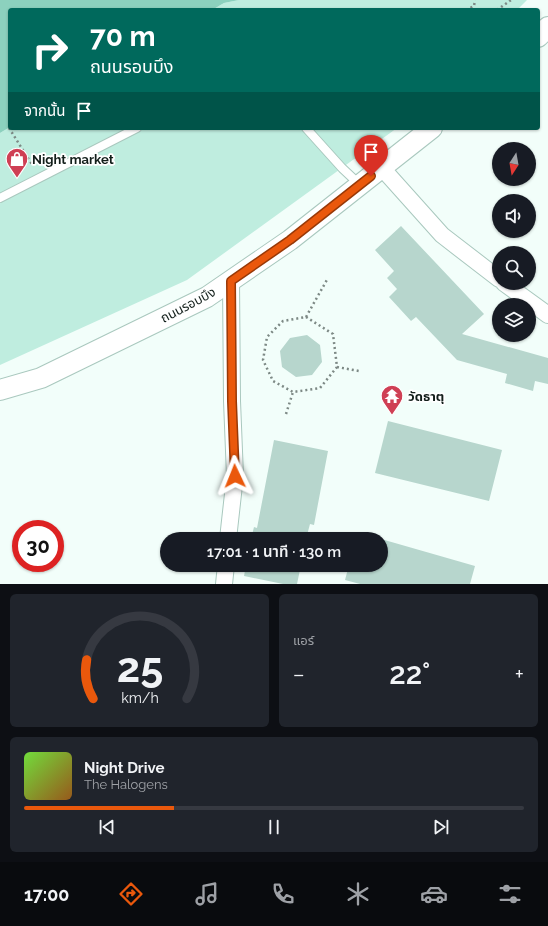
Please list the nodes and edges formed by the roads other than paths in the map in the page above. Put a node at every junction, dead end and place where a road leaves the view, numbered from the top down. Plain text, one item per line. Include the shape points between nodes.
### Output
1 (548, 27) edge
2 (540, 35) edge
3 (133, 130) edge
4 (308, 130) edge
5 (430, 130) edge
6 (382, 168) junction
7 (359, 184) junction
8 (0, 198) edge
9 (492, 274) edge
10 (231, 281) junction
11 (514, 290) edge
12 (548, 315) edge
13 (0, 390) edge
14 (229, 532) edge
15 (225, 572) edge
16 (224, 584) edge

1 - 2 street
3 - 8 lane
4 - 7 lane
5 - 6 street, ถนนรอบบึง
6 - 7 street, ถนนรอบบึง
6 - 9 street via 442,235
7 - 10 street, ถนนรอบบึง via 290,240
10 - 13 street, ถนนรอบบึง via 207,297 41,378
10 - 14 street via 235,476
11 - 12 street
15 - 16 street

